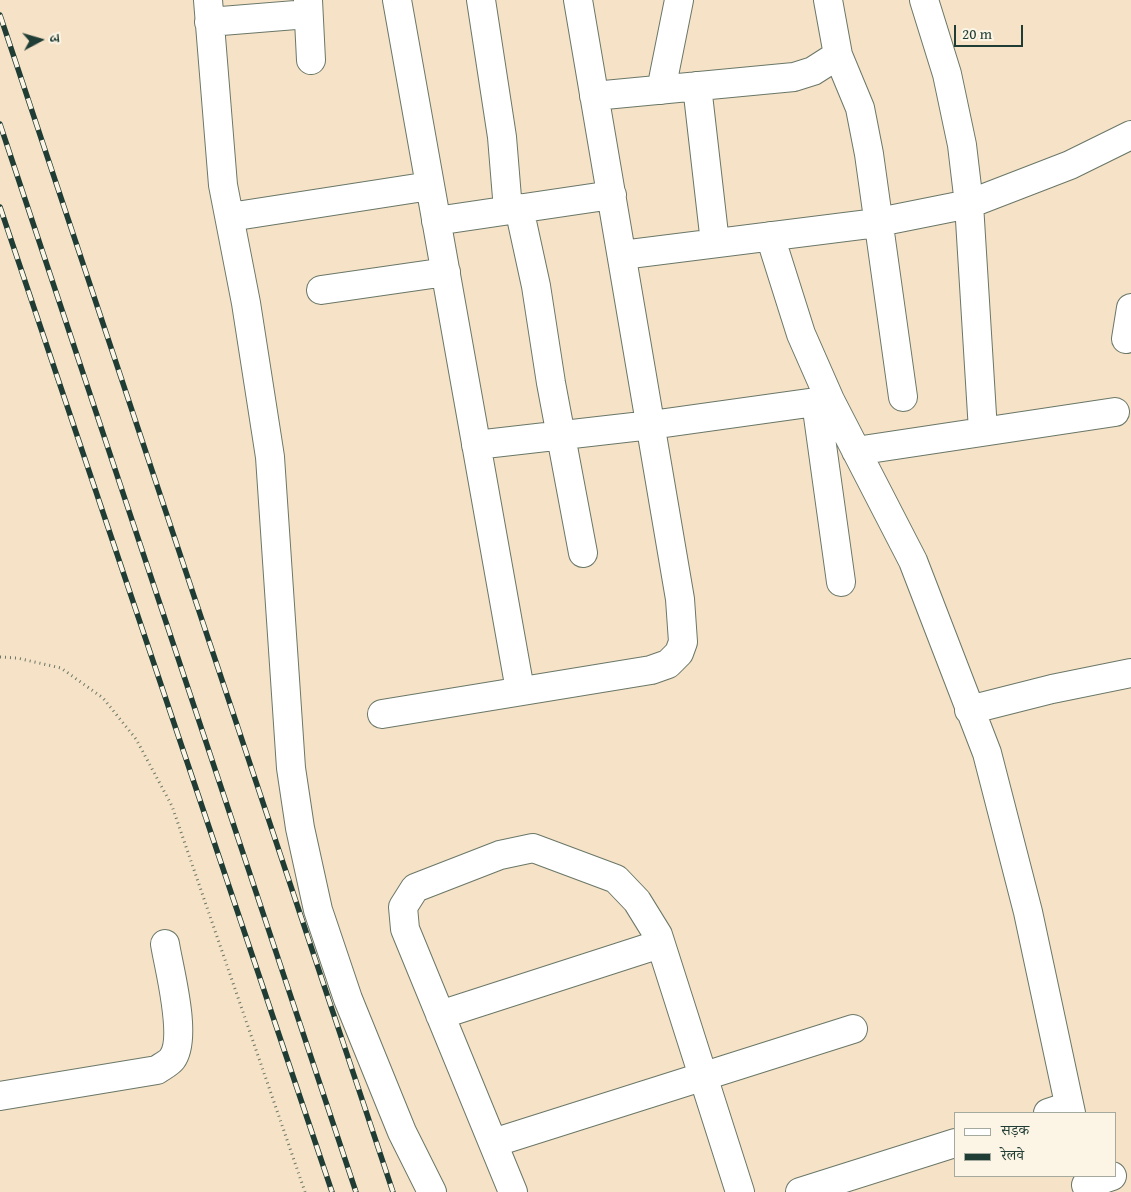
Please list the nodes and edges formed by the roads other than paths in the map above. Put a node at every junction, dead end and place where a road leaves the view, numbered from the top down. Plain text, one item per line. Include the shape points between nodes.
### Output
1 (397, 0) edge
2 (481, 0) edge
3 (578, 0) edge
4 (679, 0) edge
5 (828, 0) edge
6 (924, 0) edge
7 (308, 7) edge
8 (209, 11) edge
9 (838, 54) junction
10 (311, 60) dead end
11 (697, 86) junction
12 (661, 90) junction
13 (594, 96) junction
14 (1131, 135) edge
15 (430, 186) junction
16 (612, 195) junction
17 (969, 204) junction
18 (514, 209) junction
19 (230, 217) junction
20 (436, 221) junction
21 (878, 221) junction
22 (770, 236) junction
23 (715, 243) junction
24 (622, 255) junction
25 (446, 272) junction
26 (321, 290) dead end
27 (1131, 308) edge
28 (1126, 339) dead end
29 (903, 397) dead end
30 (823, 401) junction
31 (1115, 412) dead end
32 (651, 425) junction
33 (983, 431) junction
34 (561, 435) junction
35 (476, 445) junction
36 (856, 451) junction
37 (582, 553) dead end
38 (841, 582) dead end
39 (1131, 673) edge
40 (520, 690) junction
41 (969, 710) junction
42 (382, 714) dead end
43 (165, 944) dead end
44 (660, 944) junction
45 (440, 1015) junction
46 (853, 1029) dead end
47 (703, 1075) junction
48 (0, 1096) edge
49 (1063, 1111) edge
50 (493, 1142) junction
51 (954, 1143) edge
52 (1131, 1169) edge
53 (1116, 1174) edge
54 (1107, 1177) edge
55 (1086, 1184) edge
56 (432, 1192) edge
57 (513, 1192) edge
58 (740, 1192) edge
59 (800, 1192) edge

1 - 15 street
2 - 18 street
3 - 13 street
4 - 12 street
5 - 9 street
6 - 17 street via 947,74 962,145
7 - 8 street
7 - 10 street
8 - 19 street via 222,175
9 - 11 street via 813,71 794,77
9 - 21 street via 860,108
11 - 12 street
11 - 23 street
12 - 13 street
13 - 16 street
14 - 17 street via 1070,165
15 - 19 street
15 - 20 street
16 - 18 street
16 - 24 street
17 - 21 street
17 - 33 street
18 - 20 street
18 - 34 street via 536,286
19 - 56 street via 270,456 291,768 300,828 318,910 348,999 402,1132
20 - 25 street
21 - 22 street
21 - 29 street
22 - 23 street
22 - 30 street
23 - 24 street
24 - 32 street
25 - 26 street
25 - 35 street
27 - 28 street
30 - 32 street
30 - 36 street
30 - 38 street
31 - 33 street
32 - 34 street
32 - 40 street via 680,599 683,642 679,653 668,664 651,670
33 - 36 street
34 - 35 street
34 - 37 street
35 - 40 street
36 - 41 street via 913,561
39 - 41 street
40 - 42 street
41 - 49 street via 987,753 1028,912
43 - 48 street via 179,1038 173,1058 157,1070
44 - 45 street
44 - 45 street via 637,901 616,879 533,848 500,855 415,888 404,907 405,929
44 - 47 street
45 - 50 street
46 - 47 street
47 - 50 street
47 - 58 street
50 - 57 street
51 - 59 street
52 - 53 street
54 - 55 street

